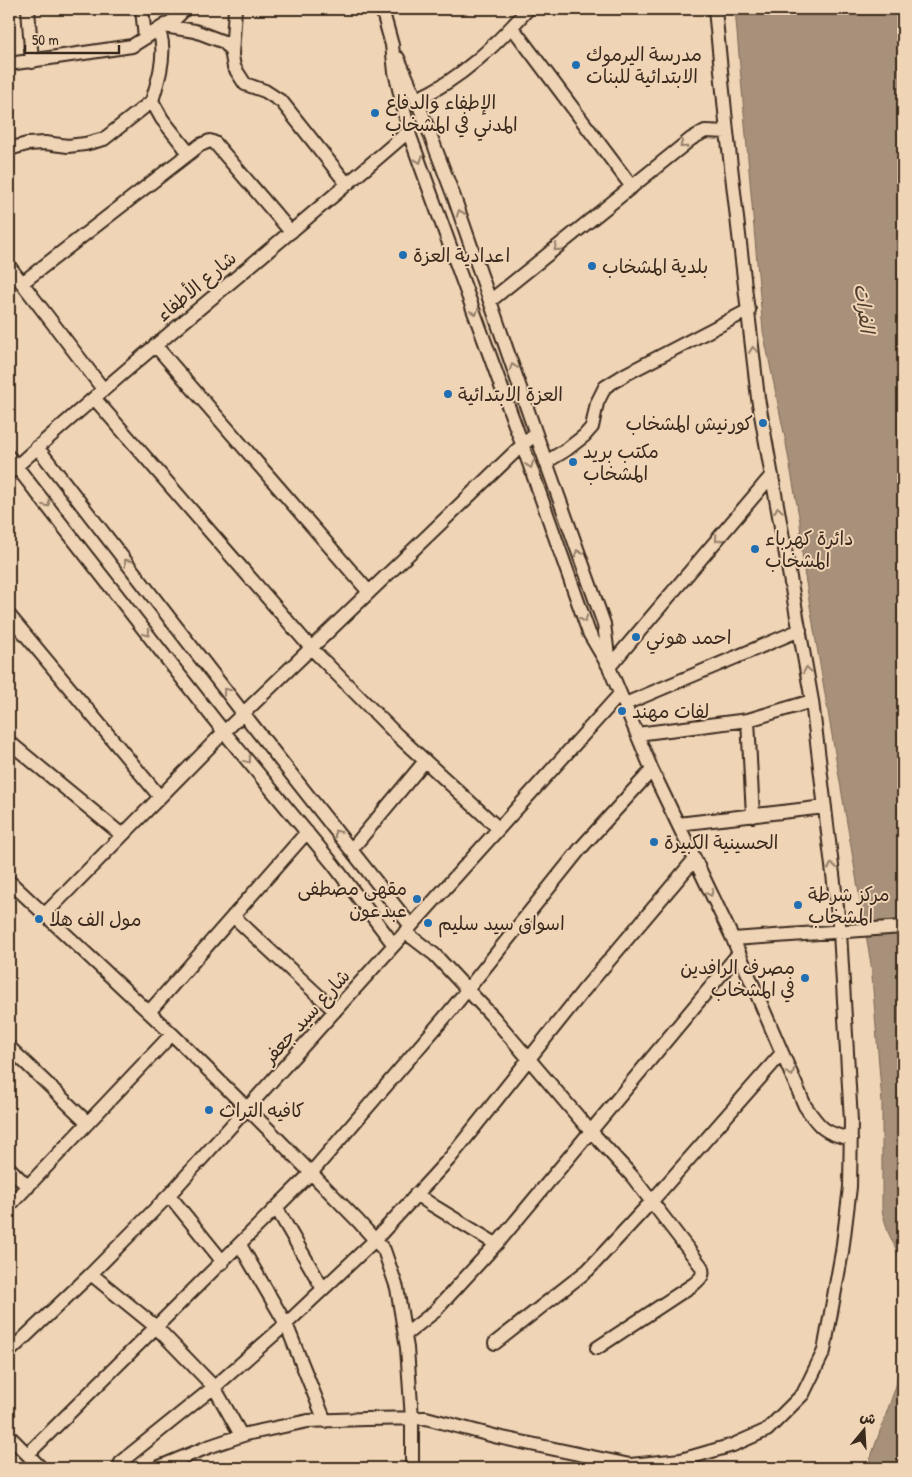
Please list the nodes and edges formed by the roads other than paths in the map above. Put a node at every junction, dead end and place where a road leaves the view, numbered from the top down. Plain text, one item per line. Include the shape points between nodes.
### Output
1 (28, 9) edge
2 (142, 9) edge
3 (186, 9) edge
4 (235, 9) edge
5 (382, 9) edge
6 (528, 9) edge
7 (716, 9) edge
8 (512, 27) junction
9 (161, 28) junction
10 (145, 38) junction
11 (392, 45) junction
12 (232, 54) junction
13 (32, 62) junction
14 (9, 64) edge
15 (417, 99) junction
16 (152, 101) junction
17 (409, 131) junction
18 (727, 132) junction
19 (9, 149) edge
20 (189, 153) junction
21 (348, 184) junction
22 (632, 187) junction
23 (290, 232) junction
24 (9, 266) edge
25 (22, 283) junction
26 (490, 301) junction
27 (748, 310) junction
28 (154, 345) junction
29 (98, 394) junction
30 (536, 434) junction
31 (522, 445) junction
32 (38, 447) junction
33 (546, 462) junction
34 (11, 466) edge
35 (772, 475) junction
36 (368, 592) junction
37 (9, 615) edge
38 (800, 630) junction
39 (311, 648) junction
40 (609, 667) junction
41 (623, 699) junction
42 (812, 701) junction
43 (243, 713) junction
44 (748, 720) junction
45 (224, 732) junction
46 (637, 734) junction
47 (9, 742) edge
48 (425, 761) junction
49 (652, 770) junction
50 (160, 797) junction
51 (825, 807) junction
52 (753, 816) junction
53 (678, 824) junction
54 (498, 828) junction
55 (307, 832) junction
56 (122, 835) junction
57 (351, 850) junction
58 (694, 860) junction
59 (11, 887) edge
60 (44, 914) junction
61 (233, 916) junction
62 (903, 927) edge
63 (408, 929) junction
64 (840, 932) junction
65 (733, 939) junction
66 (394, 945) junction
67 (739, 953) junction
68 (467, 990) junction
69 (336, 1011) junction
70 (149, 1012) junction
71 (172, 1034) junction
72 (9, 1047) edge
73 (782, 1053) junction
74 (529, 1059) junction
75 (248, 1110) junction
76 (88, 1123) junction
77 (590, 1131) junction
78 (851, 1139) junction
79 (9, 1168) edge
80 (311, 1174) junction
81 (28, 1186) junction
82 (416, 1194) junction
83 (169, 1195) junction
84 (652, 1200) junction
85 (9, 1206) edge
86 (277, 1209) junction
87 (375, 1240) junction
88 (496, 1244) junction
89 (240, 1245) junction
90 (223, 1262) junction
91 (92, 1274) junction
92 (323, 1289) junction
93 (286, 1324) junction
94 (156, 1327) junction
95 (405, 1335) junction
96 (495, 1343) dead end
97 (597, 1348) dead end
98 (9, 1352) edge
99 (214, 1387) junction
100 (412, 1419) junction
101 (326, 1421) junction
102 (241, 1435) junction
103 (9, 1436) edge
104 (28, 1454) junction
105 (42, 1468) edge
106 (118, 1468) edge
107 (157, 1468) edge
108 (412, 1468) edge

1 - 13 street
2 - 10 street
3 - 9 street
4 - 12 street
5 - 11 street
6 - 8 street
7 - 18 street
8 - 15 street via 481,58 433,92
8 - 22 street
9 - 10 street
9 - 12 street via 195,31 210,36 224,42
9 - 16 street via 161,64
10 - 13 street via 132,46
11 - 15 street
11 - 17 street
12 - 21 street via 234,67 245,84 282,102
13 - 14 street
26 -> 15 street
16 - 19 street via 104,139 68,146 45,142
16 - 20 street
17 - 21 street, شارع الأطفاء
17 -> 31 street
18 -> 22 street via 697,134
18 - 27 street
20 - 23 street via 206,142 215,143
20 - 25 street
21 - 23 street, شارع الأطفاء
22 -> 26 street
23 - 28 street, شارع الأطفاء
24 - 25 street
25 - 29 street
30 -> 26 street
27 - 33 street via 605,387 597,403 592,427 566,450
35 -> 27 street via 758,398
28 - 29 street, شارع الأطفاء
28 - 36 street
29 - 32 street, شارع الأطفاء
29 - 39 street
30 - 31 street
30 - 33 street
31 - 36 street
31 -> 40 street via 588,633
32 - 34 street, شارع الأطفاء
43 -> 32 street
40 -> 33 street via 604,624
34 -> 45 street
38 -> 35 street
35 -> 40 street
36 - 39 street
37 - 50 street
38 - 41 street
42 -> 38 street
39 - 43 street
39 - 48 street
40 - 41 street
41 - 46 street
41 - 54 street, شارع سيد جعفر
42 - 44 street
42 - 51 street
43 - 45 street
57 -> 43 street
44 - 46 street
44 - 52 street
45 - 50 street
45 -> 55 street
46 - 49 street
47 - 56 street
48 - 54 street
48 - 57 street
49 - 53 street
49 - 68 street via 580,849
50 - 56 street
51 - 52 street
64 -> 51 street
52 - 53 street
53 - 58 street
54 - 63 street, شارع سيد جعفر
55 - 61 street
55 - 66 street
56 - 60 street
57 - 63 street
58 -> 65 street
58 - 74 street
59 - 60 street
60 - 70 street
61 - 69 street
61 - 70 street
62 - 64 street
63 - 66 street, شارع سيد جعفر
63 - 68 street
64 - 65 street
64 - 78 street
65 - 67 street
66 - 69 street, شارع سيد جعفر
67 - 73 street
67 - 77 street
68 - 74 street
68 - 80 street
69 - 75 street, شارع سيد جعفر
70 - 71 street
71 - 75 street
71 - 76 street
72 - 76 street
73 -> 78 street via 816,1123 827,1132
73 - 84 street
74 - 77 street
74 - 82 street via 450,1158
75 - 80 street
75 - 83 street, شارع سيد جعفر
76 - 81 street
77 - 84 street
77 - 88 street
78 - 100 street via 850,1186 842,1252 824,1351 802,1394 767,1430 733,1445 681,1460 630,1465 426,1418
79 - 81 street
80 - 86 street
80 - 87 street
81 - 85 street
82 - 87 street
82 - 88 street
83 - 90 street
83 - 91 street, شارع سيد جعفر
84 - 96 street via 588,1270
84 - 97 street via 704,1272 694,1284
86 - 89 street
86 - 92 street
87 - 92 street
87 - 95 street via 384,1250 396,1288
88 - 95 street via 434,1312
89 - 90 street
89 - 93 street
90 - 94 street
91 - 94 street
91 - 98 street, شارع سيد جعفر
92 - 93 street
93 - 99 street
93 - 101 street
94 - 99 street
94 - 104 street
95 - 100 street
99 - 102 street
99 - 106 street via 122,1461
100 - 101 street
100 - 108 street
101 - 102 street via 308,1421
102 - 107 street
103 - 104 street
104 - 105 street

